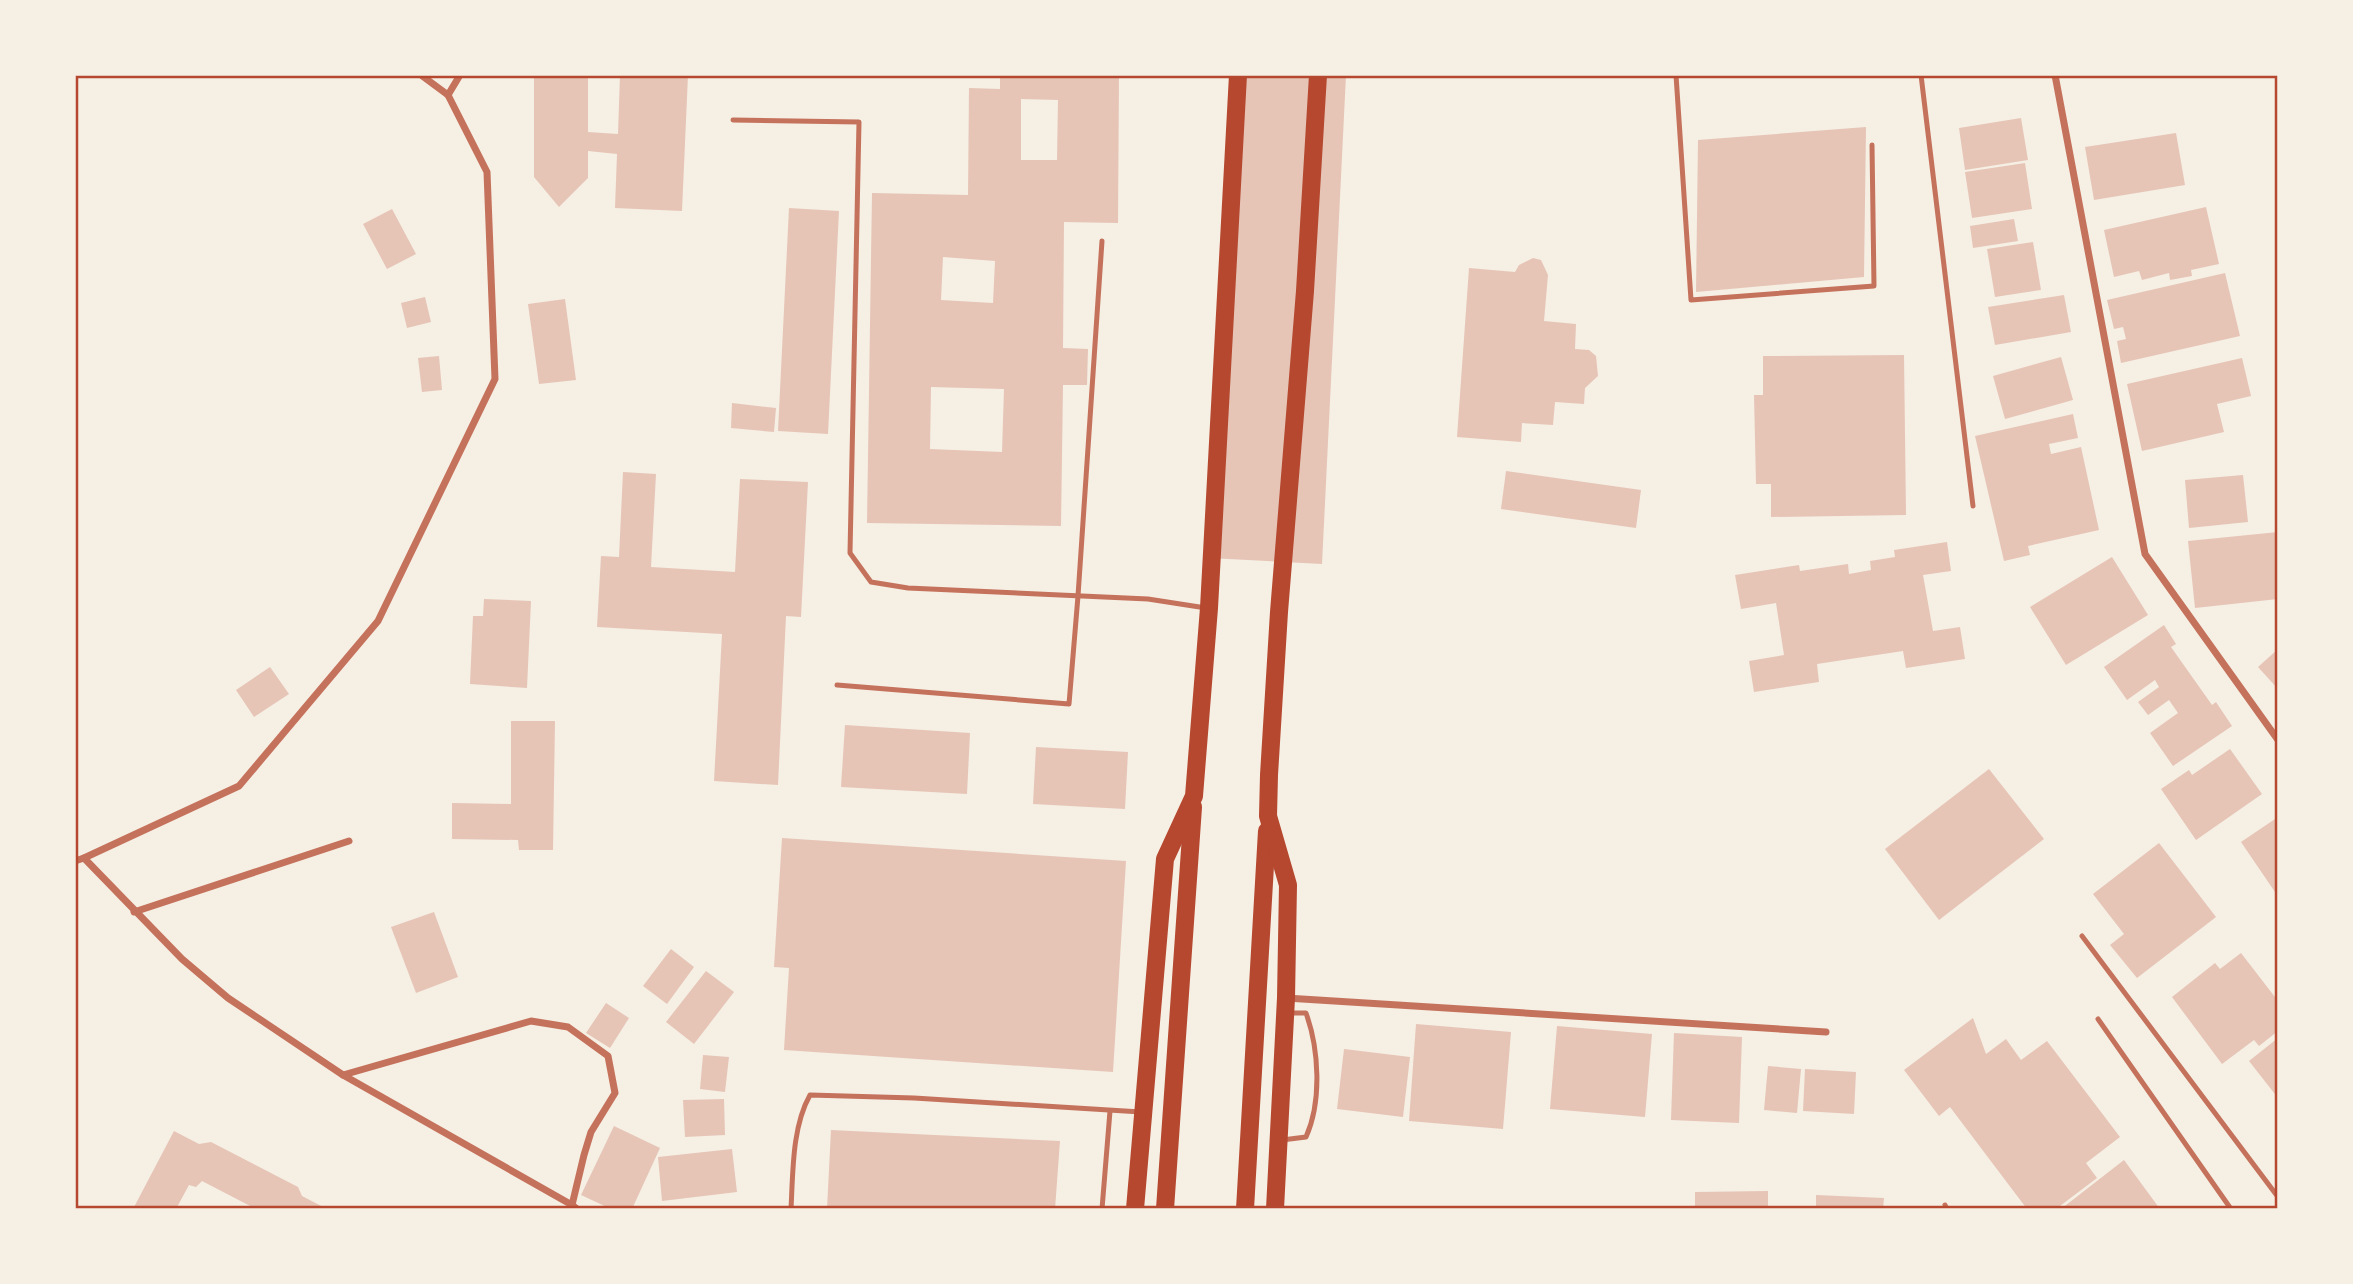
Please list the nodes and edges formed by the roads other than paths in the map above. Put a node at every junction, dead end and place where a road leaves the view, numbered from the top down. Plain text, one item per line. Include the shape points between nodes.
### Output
1 (421, 75) edge
2 (460, 75) edge
3 (1238, 75) edge
4 (1318, 75) edge
5 (1676, 75) edge
6 (1921, 75) edge
7 (2054, 75) edge
8 (448, 95) junction
9 (733, 120) dead end
10 (1872, 145) dead end
11 (1102, 241) dead end
12 (1973, 506) dead end
13 (1078, 596) junction
14 (1209, 608) junction
15 (837, 685) dead end
16 (2278, 740) edge
17 (1194, 796) junction
18 (1268, 816) junction
19 (349, 841) dead end
20 (84, 858) junction
21 (75, 861) edge
22 (134, 912) junction
23 (2082, 936) dead end
24 (1286, 1005) junction
25 (2098, 1019) dead end
26 (1826, 1032) dead end
27 (343, 1075) junction
28 (1110, 1111) junction
29 (1144, 1113) junction
30 (1278, 1140) junction
31 (2278, 1197) edge
32 (573, 1208) edge
33 (791, 1209) edge
34 (1102, 1209) edge
35 (1135, 1209) edge
36 (1166, 1209) edge
37 (1245, 1209) edge
38 (1275, 1209) edge
39 (2231, 1209) edge

1 - 8 street
2 - 8 street
3 - 14 main road
4 - 18 main road
5 - 10 lane via 1691,300 1874,286
6 - 12 lane
7 - 16 street via 2145,554
8 - 20 street via 487,172 495,379 379,621 239,786
9 - 13 lane via 859,122 850,553 872,582 908,588
11 - 13 lane
13 - 14 lane
13 - 15 lane via 1069,704
14 - 17 main road
17 - 29 main road via 1165,859
17 - 36 main road
18 - 24 main road via 1288,885
18 - 37 main road
19 - 22 street
20 - 21 street
20 - 22 street
22 - 27 street via 228,998
23 - 31 lane
24 - 26 street
24 - 30 main road
24 - 30 lane via 1306,1013 1314,1036 1315,1094 1306,1137
25 - 39 lane
27 - 32 street
27 - 32 street via 531,1021 568,1027 608,1056 615,1093 592,1132
28 - 29 lane
28 - 33 lane via 810,1095 801,1110
28 - 34 lane
29 - 35 main road
30 - 38 main road

